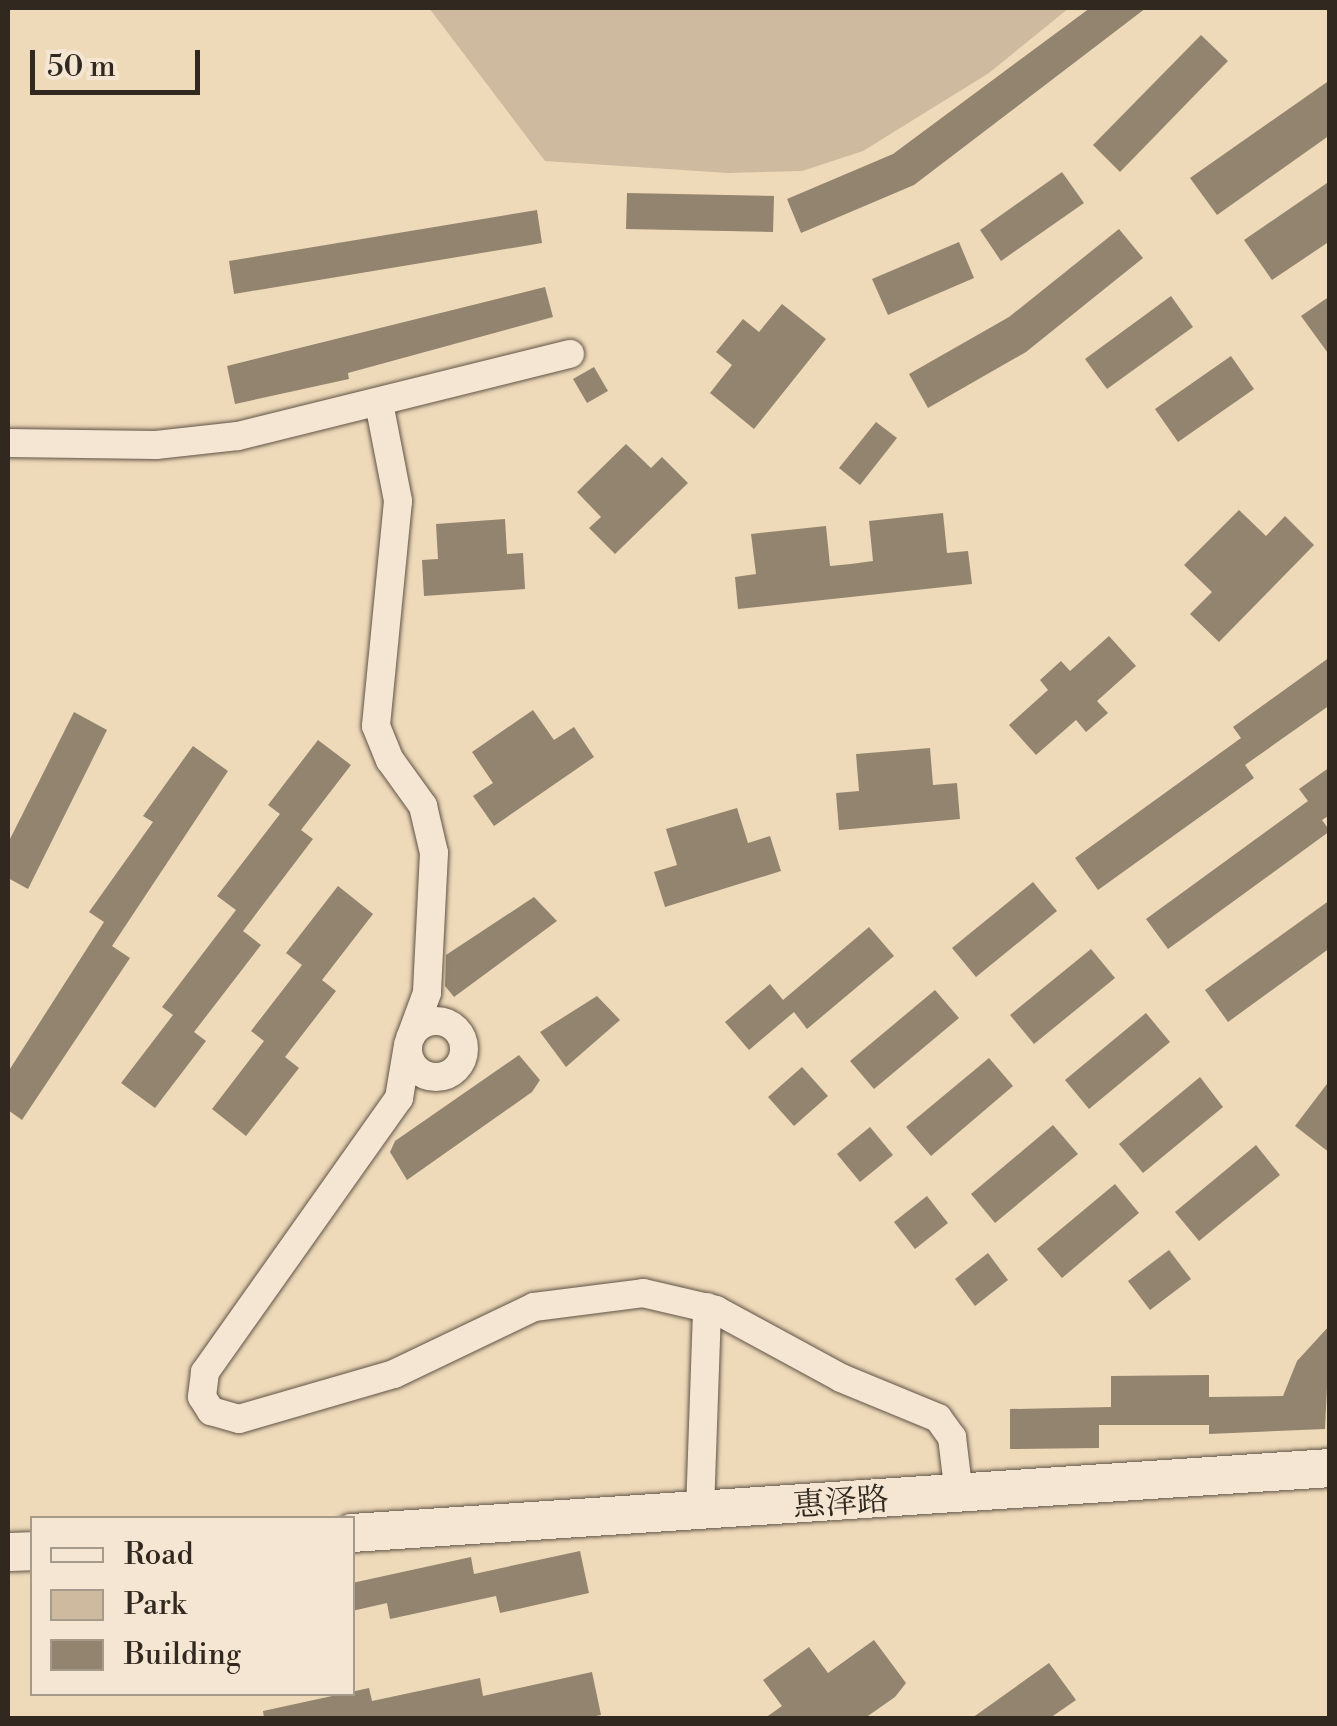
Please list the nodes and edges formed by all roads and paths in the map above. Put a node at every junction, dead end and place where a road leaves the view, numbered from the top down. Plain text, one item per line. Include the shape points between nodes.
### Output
1 (570, 354) dead end
2 (379, 402) junction
3 (8, 443) edge
4 (427, 993) junction
5 (443, 1022) junction
6 (410, 1041) junction
7 (441, 1076) junction
8 (399, 1098) junction
9 (707, 1307) junction
10 (1330, 1468) edge
11 (958, 1495) junction
12 (700, 1512) junction
13 (355, 1533) edge

1 - 2 street
2 - 3 street via 196,442
2 - 4 street via 398,501 375,713 384,749 416,792 432,836
4 - 5 street
4 - 6 street
5 - 6 street via 424,1024
5 - 7 street via 464,1048 459,1064
6 - 7 street via 418,1070
6 - 8 street
7 - 8 street
8 - 9 street via 205,1372 202,1396 217,1416 239,1419 394,1374 561,1299 643,1293
9 - 11 street via 841,1378 938,1418 952,1437
9 - 12 street
10 - 11 street, 惠泽路
11 - 12 street, 惠泽路
12 - 13 street, 惠泽路

